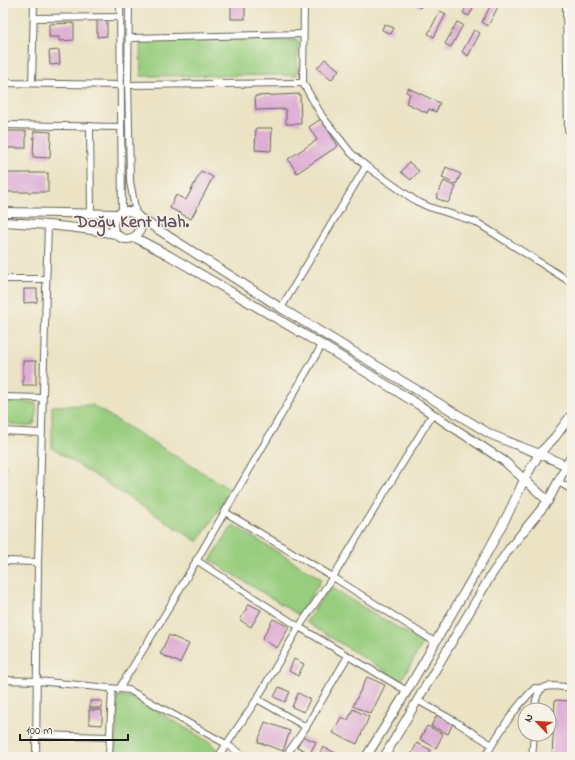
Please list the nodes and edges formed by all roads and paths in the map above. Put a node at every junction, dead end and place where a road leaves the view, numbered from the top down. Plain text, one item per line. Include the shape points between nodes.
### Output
1 (4, 3) edge
2 (34, 3) edge
3 (120, 3) edge
4 (130, 3) edge
5 (304, 3) edge
6 (567, 3) edge
7 (120, 17) junction
8 (34, 18) junction
9 (303, 34) junction
10 (130, 38) junction
11 (3, 68) edge
12 (3, 83) edge
13 (32, 83) junction
14 (303, 83) junction
15 (121, 85) junction
16 (128, 85) junction
17 (3, 125) edge
18 (90, 126) junction
19 (121, 127) junction
20 (572, 137) edge
21 (366, 166) junction
22 (3, 212) edge
23 (120, 213) junction
24 (91, 214) junction
25 (138, 216) junction
26 (3, 222) edge
27 (48, 224) junction
28 (116, 234) junction
29 (134, 237) junction
30 (3, 279) edge
31 (46, 279) junction
32 (572, 283) edge
33 (281, 308) junction
34 (322, 345) junction
35 (3, 397) edge
36 (42, 398) junction
37 (572, 414) edge
38 (432, 415) junction
39 (3, 431) edge
40 (42, 434) junction
41 (538, 454) junction
42 (572, 455) edge
43 (567, 466) junction
44 (524, 480) junction
45 (559, 482) junction
46 (572, 490) edge
47 (548, 501) junction
48 (224, 512) junction
49 (3, 560) edge
50 (196, 560) junction
51 (38, 562) junction
52 (334, 577) junction
53 (299, 627) junction
54 (435, 642) junction
55 (348, 656) junction
56 (3, 680) edge
57 (37, 681) junction
58 (572, 688) edge
59 (112, 689) junction
60 (119, 689) junction
61 (541, 689) junction
62 (407, 691) junction
63 (257, 698) junction
64 (417, 700) junction
65 (535, 702) edge
66 (306, 727) junction
67 (36, 735) junction
68 (110, 737) junction
69 (533, 742) edge
70 (226, 744) junction
71 (492, 745) junction
72 (36, 757) edge
73 (109, 757) edge
74 (218, 757) edge
75 (246, 757) edge
76 (285, 757) edge
77 (366, 757) edge
78 (384, 757) edge
79 (485, 757) edge
80 (532, 757) edge

1 - 11 street
2 - 8 street
3 - 7 street
4 - 10 street
5 - 9 street
6 - 20 street via 569,128
7 - 8 street
7 - 15 street
8 - 13 street
9 - 10 street
9 - 14 street
10 - 16 street
12 - 13 street
13 - 15 street
14 - 16 street
14 - 21 street via 322,116 351,153
15 - 19 street
16 - 25 street via 130,181
17 - 18 street
18 - 19 street
18 - 24 street
19 - 23 street
21 - 32 street via 416,201 476,222
21 - 33 street
22 - 24 street
23 - 24 street
23 - 25 street via 130,211
23 - 28 street via 115,218 113,226
25 - 29 street via 141,227
25 - 33 street
26 - 27 street
27 - 28 street
27 - 31 street
28 - 29 street via 123,239
29 - 34 street via 168,254
30 - 31 street
31 - 36 street
33 - 41 street via 490,434
34 - 38 street
34 - 48 street
35 - 36 street
36 - 40 street
37 - 41 street
38 - 44 street via 504,461
38 - 52 street
39 - 40 street
40 - 51 street
41 - 43 street
41 - 44 street
42 - 43 street
43 - 45 street
44 - 47 street
44 - 54 street via 503,524
45 - 46 street
45 - 47 street
47 - 64 street via 490,577
48 - 50 street
48 - 52 street
49 - 51 street
50 - 53 street
50 - 60 street
51 - 57 street
52 - 53 street
52 - 54 street
53 - 55 street
53 - 63 street
54 - 62 street
55 - 62 street
55 - 66 street
56 - 57 street
57 - 59 street
57 - 67 street
58 - 61 street via 551,685
59 - 60 street
59 - 68 street
60 - 70 street via 129,690
61 - 65 street
61 - 71 street via 535,688 529,694 500,730
62 - 77 street
63 - 66 street
63 - 70 street
64 - 71 street
64 - 78 street
66 - 76 street
67 - 68 street
67 - 72 street
68 - 73 street
69 - 80 street
70 - 74 street
70 - 75 street
71 - 79 street

